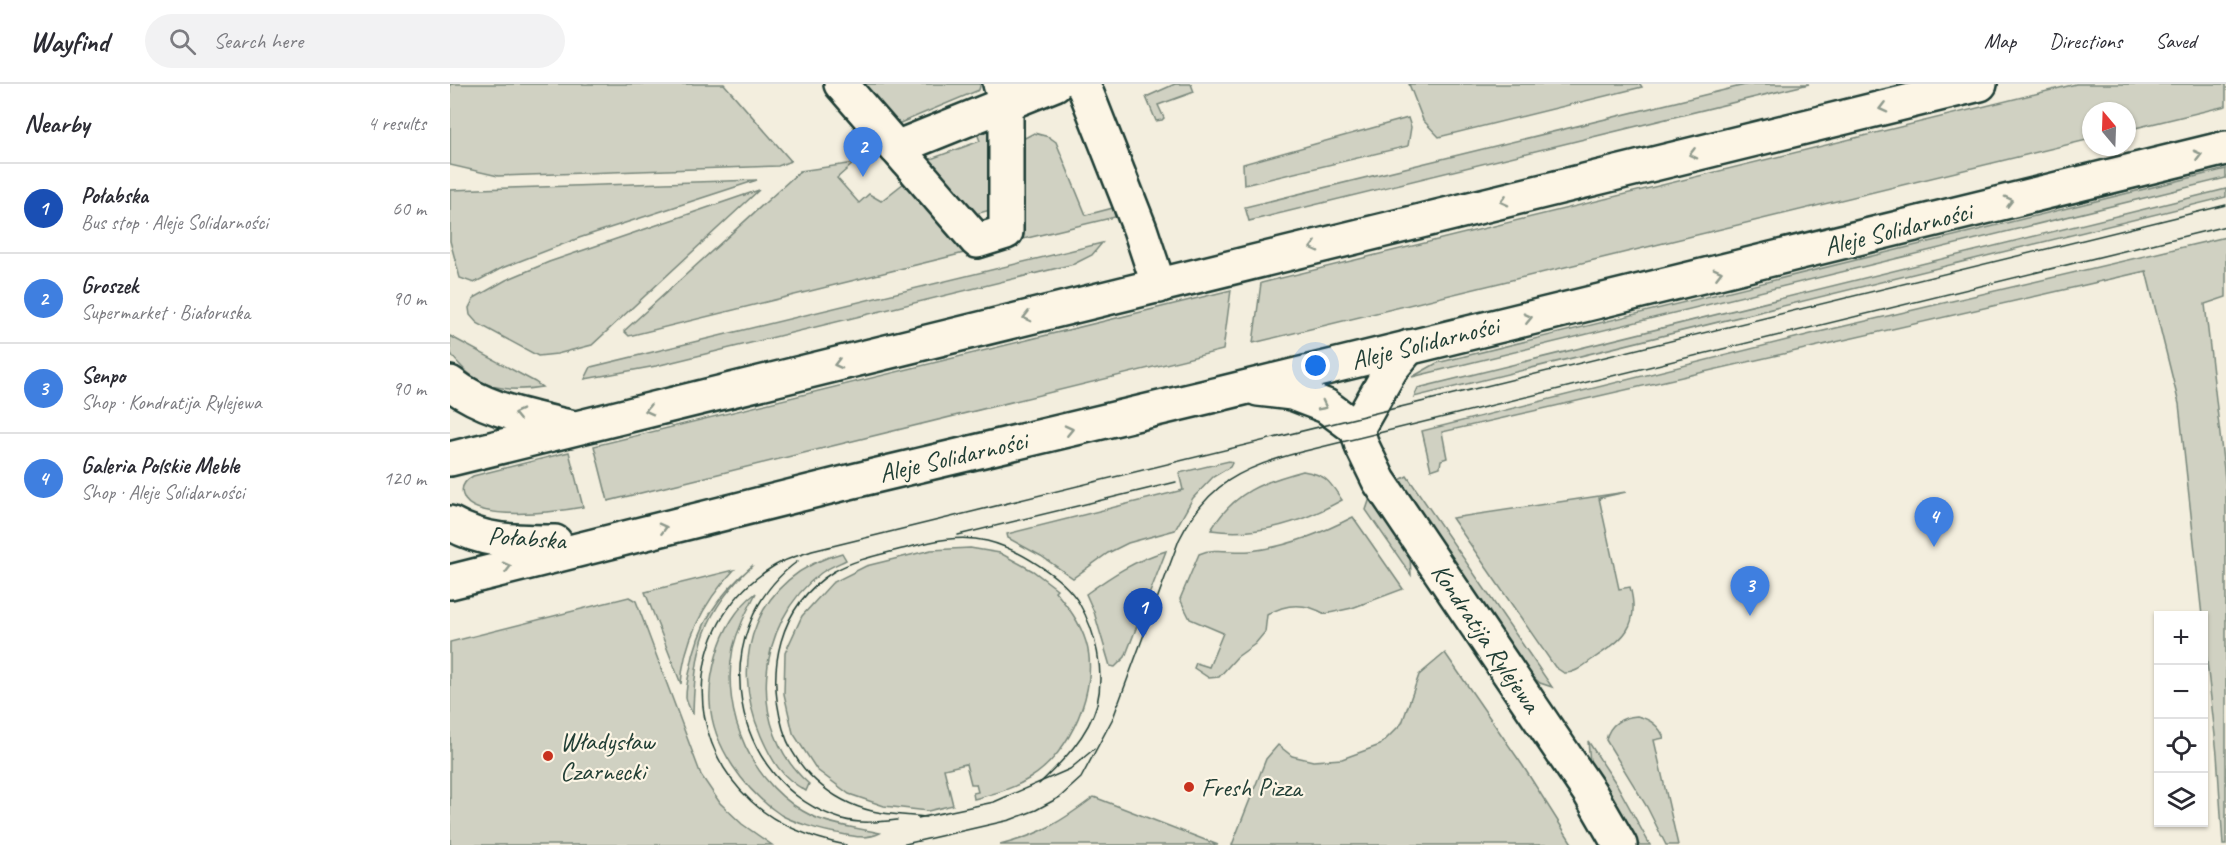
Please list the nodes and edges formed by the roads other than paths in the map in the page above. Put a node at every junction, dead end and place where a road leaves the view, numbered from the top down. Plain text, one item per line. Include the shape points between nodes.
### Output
1 (841, 84) edge
2 (1055, 84) edge
3 (1083, 84) edge
4 (1980, 84) edge
5 (1003, 94) edge
6 (896, 148) junction
7 (2226, 148) edge
8 (1159, 286) junction
9 (1409, 347) junction
10 (450, 382) edge
11 (1247, 387) junction
12 (575, 428) junction
13 (1357, 429) junction
14 (450, 459) edge
15 (450, 523) edge
16 (606, 542) junction
17 (450, 582) edge
18 (1620, 845) edge

1 - 6 street
2 - 5 street
3 - 8 street
4 -> 8 street
5 - 6 street
5 - 6 street via 1006,232 976,241
9 -> 7 street, Aleje Solidarności
8 -> 12 street
9 - 11 street, Aleje Solidarności
9 - 13 street via 1391,369
12 -> 10 street via 501,410 472,398
11 -> 13 street via 1300,396 1326,406
16 -> 11 street, Aleje Solidarności
12 - 14 street
13 - 18 street, Kondratija Rylejewa via 1379,481 1590,793
15 - 16 street, Połabska via 507,543
17 -> 16 street, Aleje Solidarności

